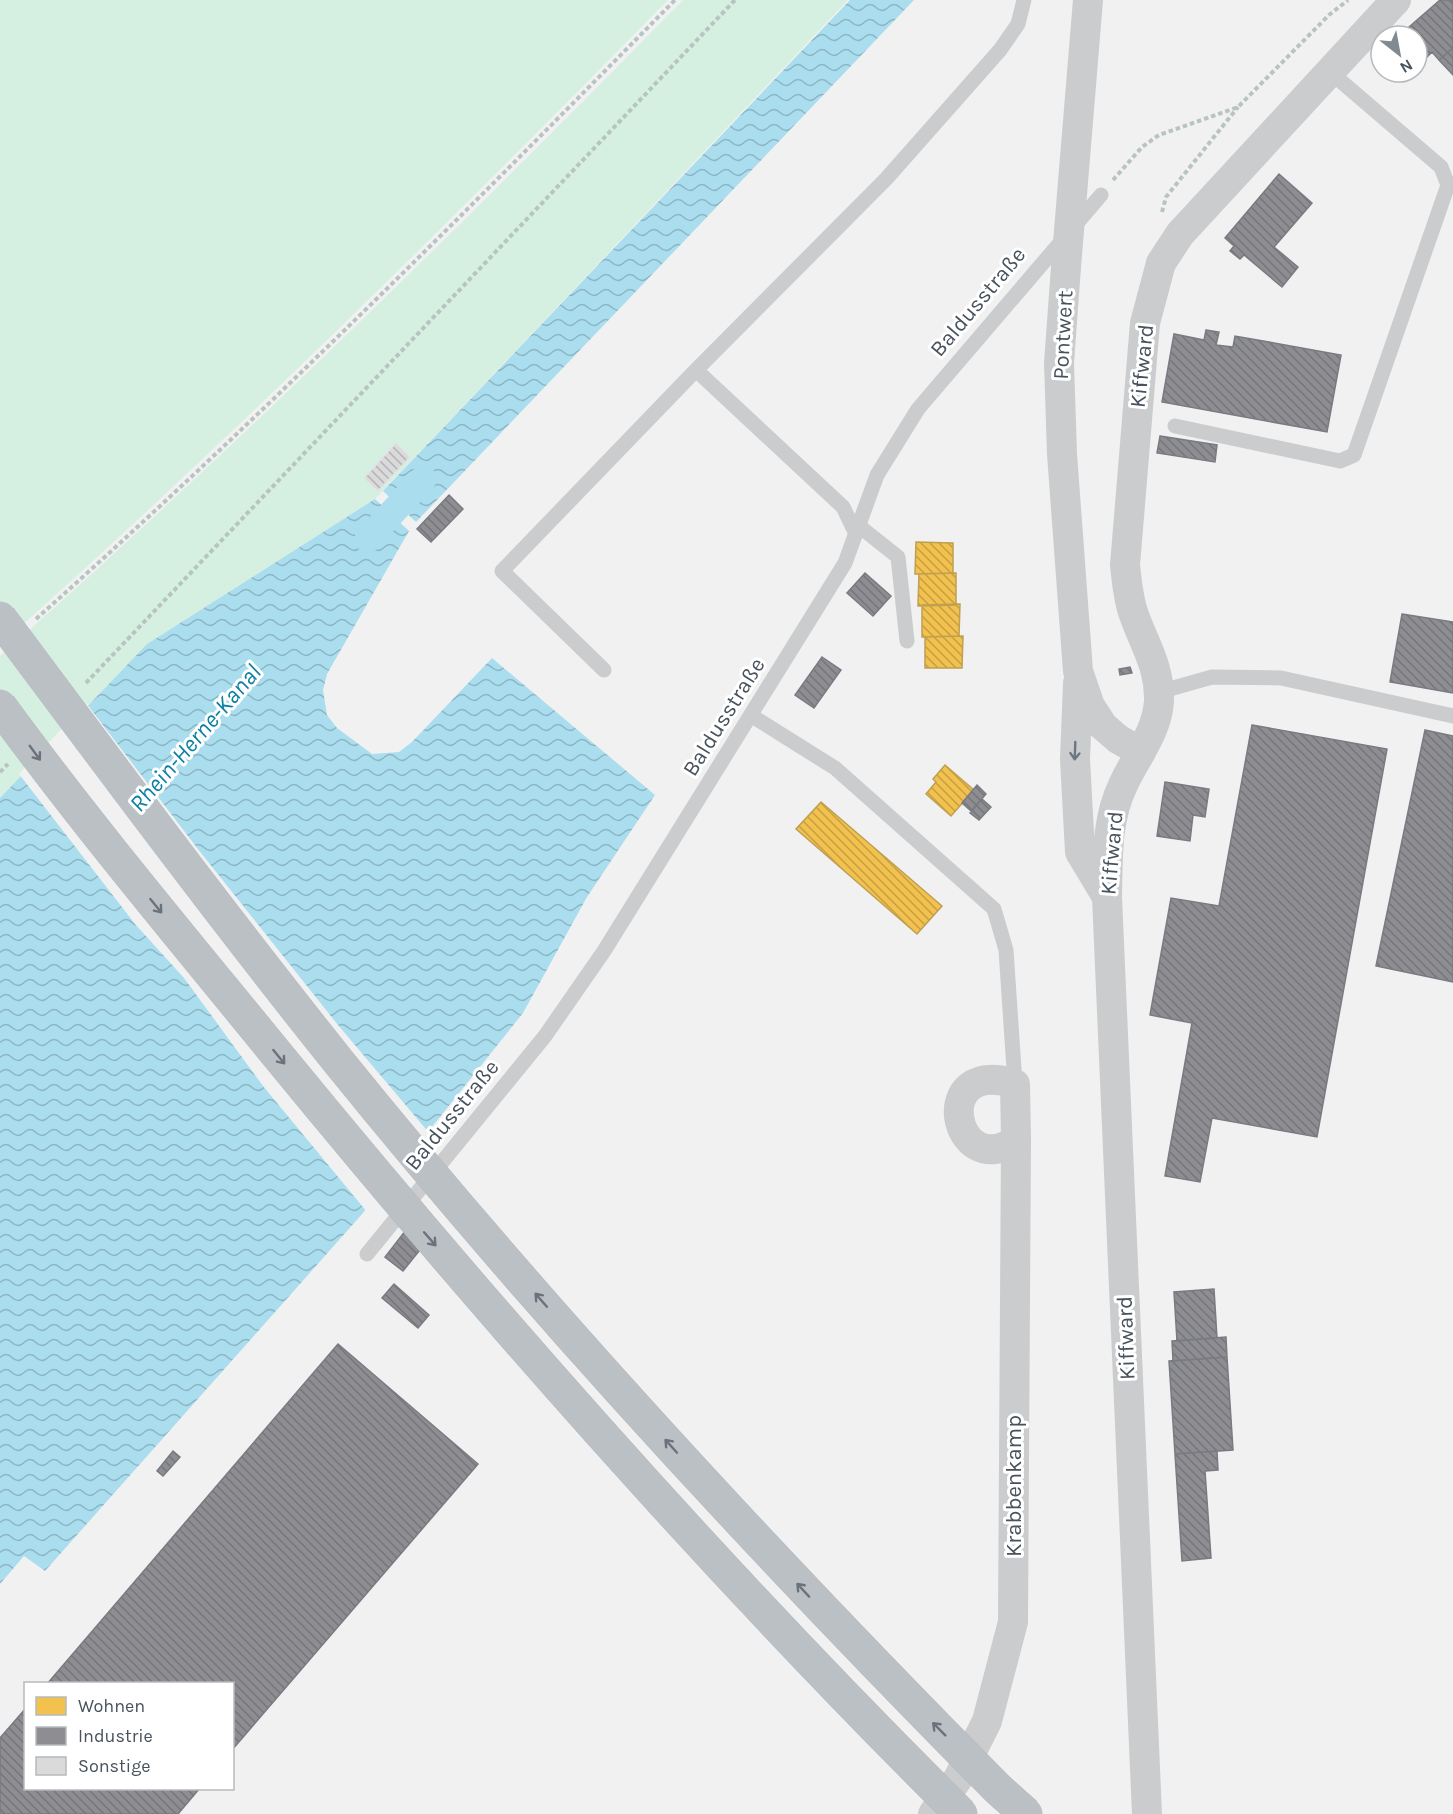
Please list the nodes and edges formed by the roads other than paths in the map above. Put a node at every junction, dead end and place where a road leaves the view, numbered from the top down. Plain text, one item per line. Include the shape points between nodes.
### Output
1 (1023, 0) edge
2 (1088, 0) edge
3 (1396, 0) edge
4 (1329, 71) junction
5 (1101, 195) road end
6 (696, 370) junction
7 (1175, 426) dead end
8 (857, 530) junction
9 (16, 621) edge
10 (907, 641) dead end
11 (604, 670) dead end
12 (1078, 671) junction
13 (1159, 692) junction
14 (0, 706) edge
15 (752, 716) junction
16 (1453, 716) edge
17 (1140, 752) junction
18 (1107, 897) junction
19 (1015, 1084) junction
20 (1016, 1140) junction
21 (367, 1254) dead end
22 (933, 1814) edge
23 (961, 1814) edge
24 (1026, 1814) edge
25 (1147, 1814) edge

1 - 6 lane via 1018,24 1000,50 909,153
2 - 12 street, Pontwert, bridge via 1059,363
3 - 4 street, Kiffward
4 - 7 lane via 1441,167 1448,185 1354,455 1340,461
4 - 13 street, Kiffward via 1180,234 1161,263 1153,290 1139,380 1125,566 1127,592 1158,674
5 - 8 lane, Baldusstraße via 918,409 877,475
6 - 8 lane via 843,507
6 - 11 lane via 502,572
8 - 10 lane via 898,557
8 - 15 lane, Baldusstraße via 845,563
24 -> 9 highway, bridge via 801,1588 584,1350 460,1206 338,1061 110,766
12 - 17 street, Pontwert via 1090,706 1103,726
12 -> 18 street, Pontwert via 1075,759 1080,852
13 - 16 lane via 1212,677 1281,678
13 - 17 street, Kiffward via 1152,732
14 -> 23 highway, bridge via 70,802 457,1270 773,1624
15 - 19 lane via 835,768 994,909 1006,950
15 - 21 lane, Baldusstraße via 604,951 545,1036
17 - 18 street, Kiffward via 1112,816
18 - 25 street, Kiffward
19 - 20 street, Krabbenkamp
19 - 20 street via 990,1079 978,1082 959,1102 957,1114 959,1126 975,1144 996,1149
20 - 22 street, Krabbenkamp via 1013,1622 987,1721 959,1777

